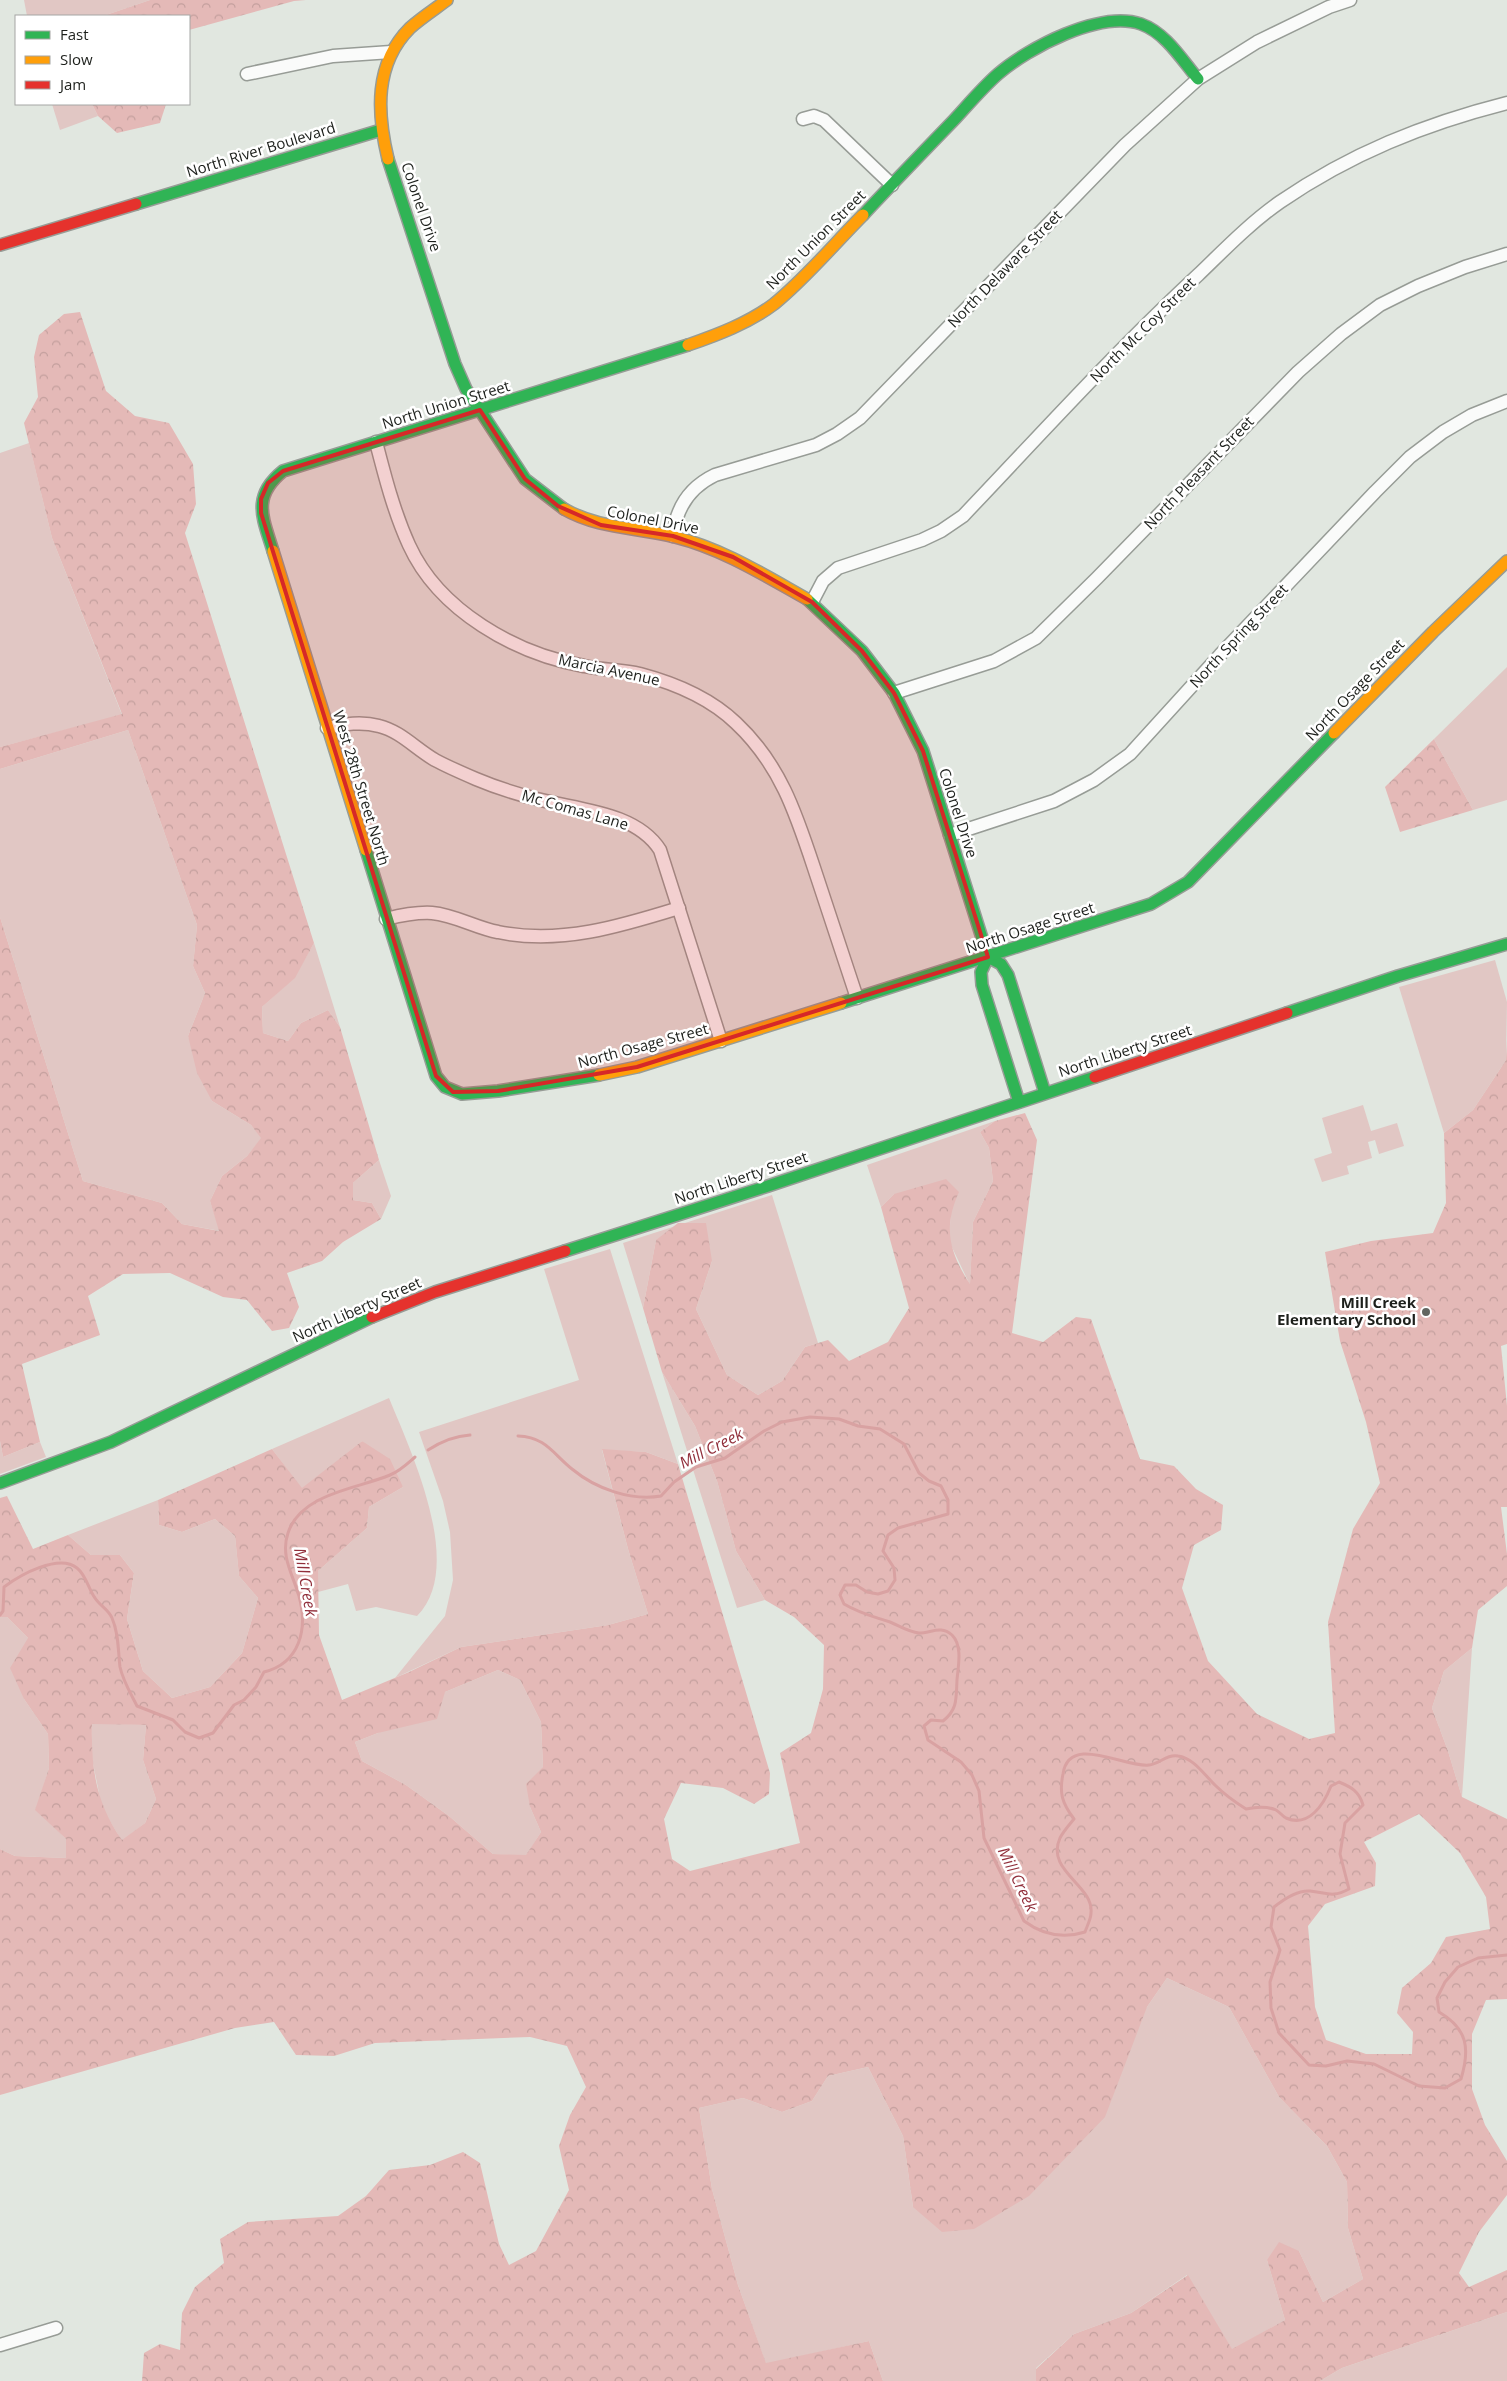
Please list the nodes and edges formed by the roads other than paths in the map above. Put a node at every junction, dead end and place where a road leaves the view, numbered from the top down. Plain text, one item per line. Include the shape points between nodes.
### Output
1 (447, 0) edge
2 (1350, 0) edge
3 (391, 52) junction
4 (247, 74) dead end
5 (1198, 79) junction
6 (1507, 104) edge
7 (803, 119) dead end
8 (381, 130) junction
9 (892, 185) junction
10 (0, 245) edge
11 (1507, 254) edge
12 (1507, 401) edge
13 (480, 410) junction
14 (376, 442) junction
15 (261, 500) joint
16 (673, 536) junction
17 (1507, 561) edge
18 (812, 602) junction
19 (894, 693) junction
20 (327, 728) junction
21 (950, 835) junction
22 (679, 908) junction
23 (386, 919) junction
24 (1507, 944) edge
25 (988, 957) junction
26 (857, 998) junction
27 (721, 1041) junction
28 (441, 1083) joint
29 (1045, 1093) junction
30 (1019, 1102) junction
31 (0, 1483) edge
32 (56, 2328) dead end
33 (0, 2345) edge

1 - 3 street via 410,28
2 - 5 street, North Delaware Street via 1257,42
3 - 4 street via 333,56
3 - 8 street via 380,90
5 - 9 street, North Union Street via 1163,37 1141,24 1112,22 1068,34 1033,49 998,74
5 - 16 street, North Delaware Street via 1125,146 860,418 816,445 702,481 679,510
6 - 18 street, North Mc Coy Street via 1456,116 1411,132 1344,163 1281,202 1160,310 963,516 922,540 838,568 823,580
7 - 9 street via 814,116 824,120
8 - 10 street, North River Boulevard
8 - 13 street, Colonel Drive via 455,364
9 - 13 street, North Union Street via 794,287 745,322 677,349
11 - 19 street, North Pleasant Street via 1418,286 1380,305 1341,334 1298,372 1036,638 994,661
12 - 21 street, North Spring Street via 1472,415 1410,457 1130,754 1094,780 1054,801
13 - 14 street, North Union Street
13 - 16 street, Colonel Drive via 525,479 558,506 601,525
14 - 15 street, North Union Street via 283,471 268,483
14 - 26 street, Marcia Avenue via 395,511 410,547 430,580 464,612 504,638 543,656 639,674 681,687 718,708 755,742 776,771 793,804
15 - 20 street, West 28th Street North via 261,513
16 - 18 street, Colonel Drive via 733,557
17 - 25 street, North Osage Street via 1188,882 1151,904
18 - 19 street, Colonel Drive via 862,651
19 - 21 street, Colonel Drive via 923,751
20 - 22 street, Mc Comas Lane via 355,722 381,726 435,760 478,779 536,799 605,815 642,830 653,838 660,850
20 - 23 street, West 28th Street North
21 - 25 street, Colonel Drive
22 - 23 street via 612,928 546,937 498,932 433,913 412,913
22 - 27 street, Mc Comas Lane
23 - 28 street, West 28th Street North via 436,1076
24 - 29 street, North Liberty Street via 1390,979
25 - 26 street, North Osage Street
25 - 29 street via 1001,964 1008,975
25 - 30 street via 981,972 982,985
26 - 27 street, North Osage Street
27 - 28 street, North Osage Street via 582,1080 462,1094
29 - 30 street, North Liberty Street
30 - 31 street, North Liberty Street via 435,1292 363,1321 111,1442
32 - 33 street

